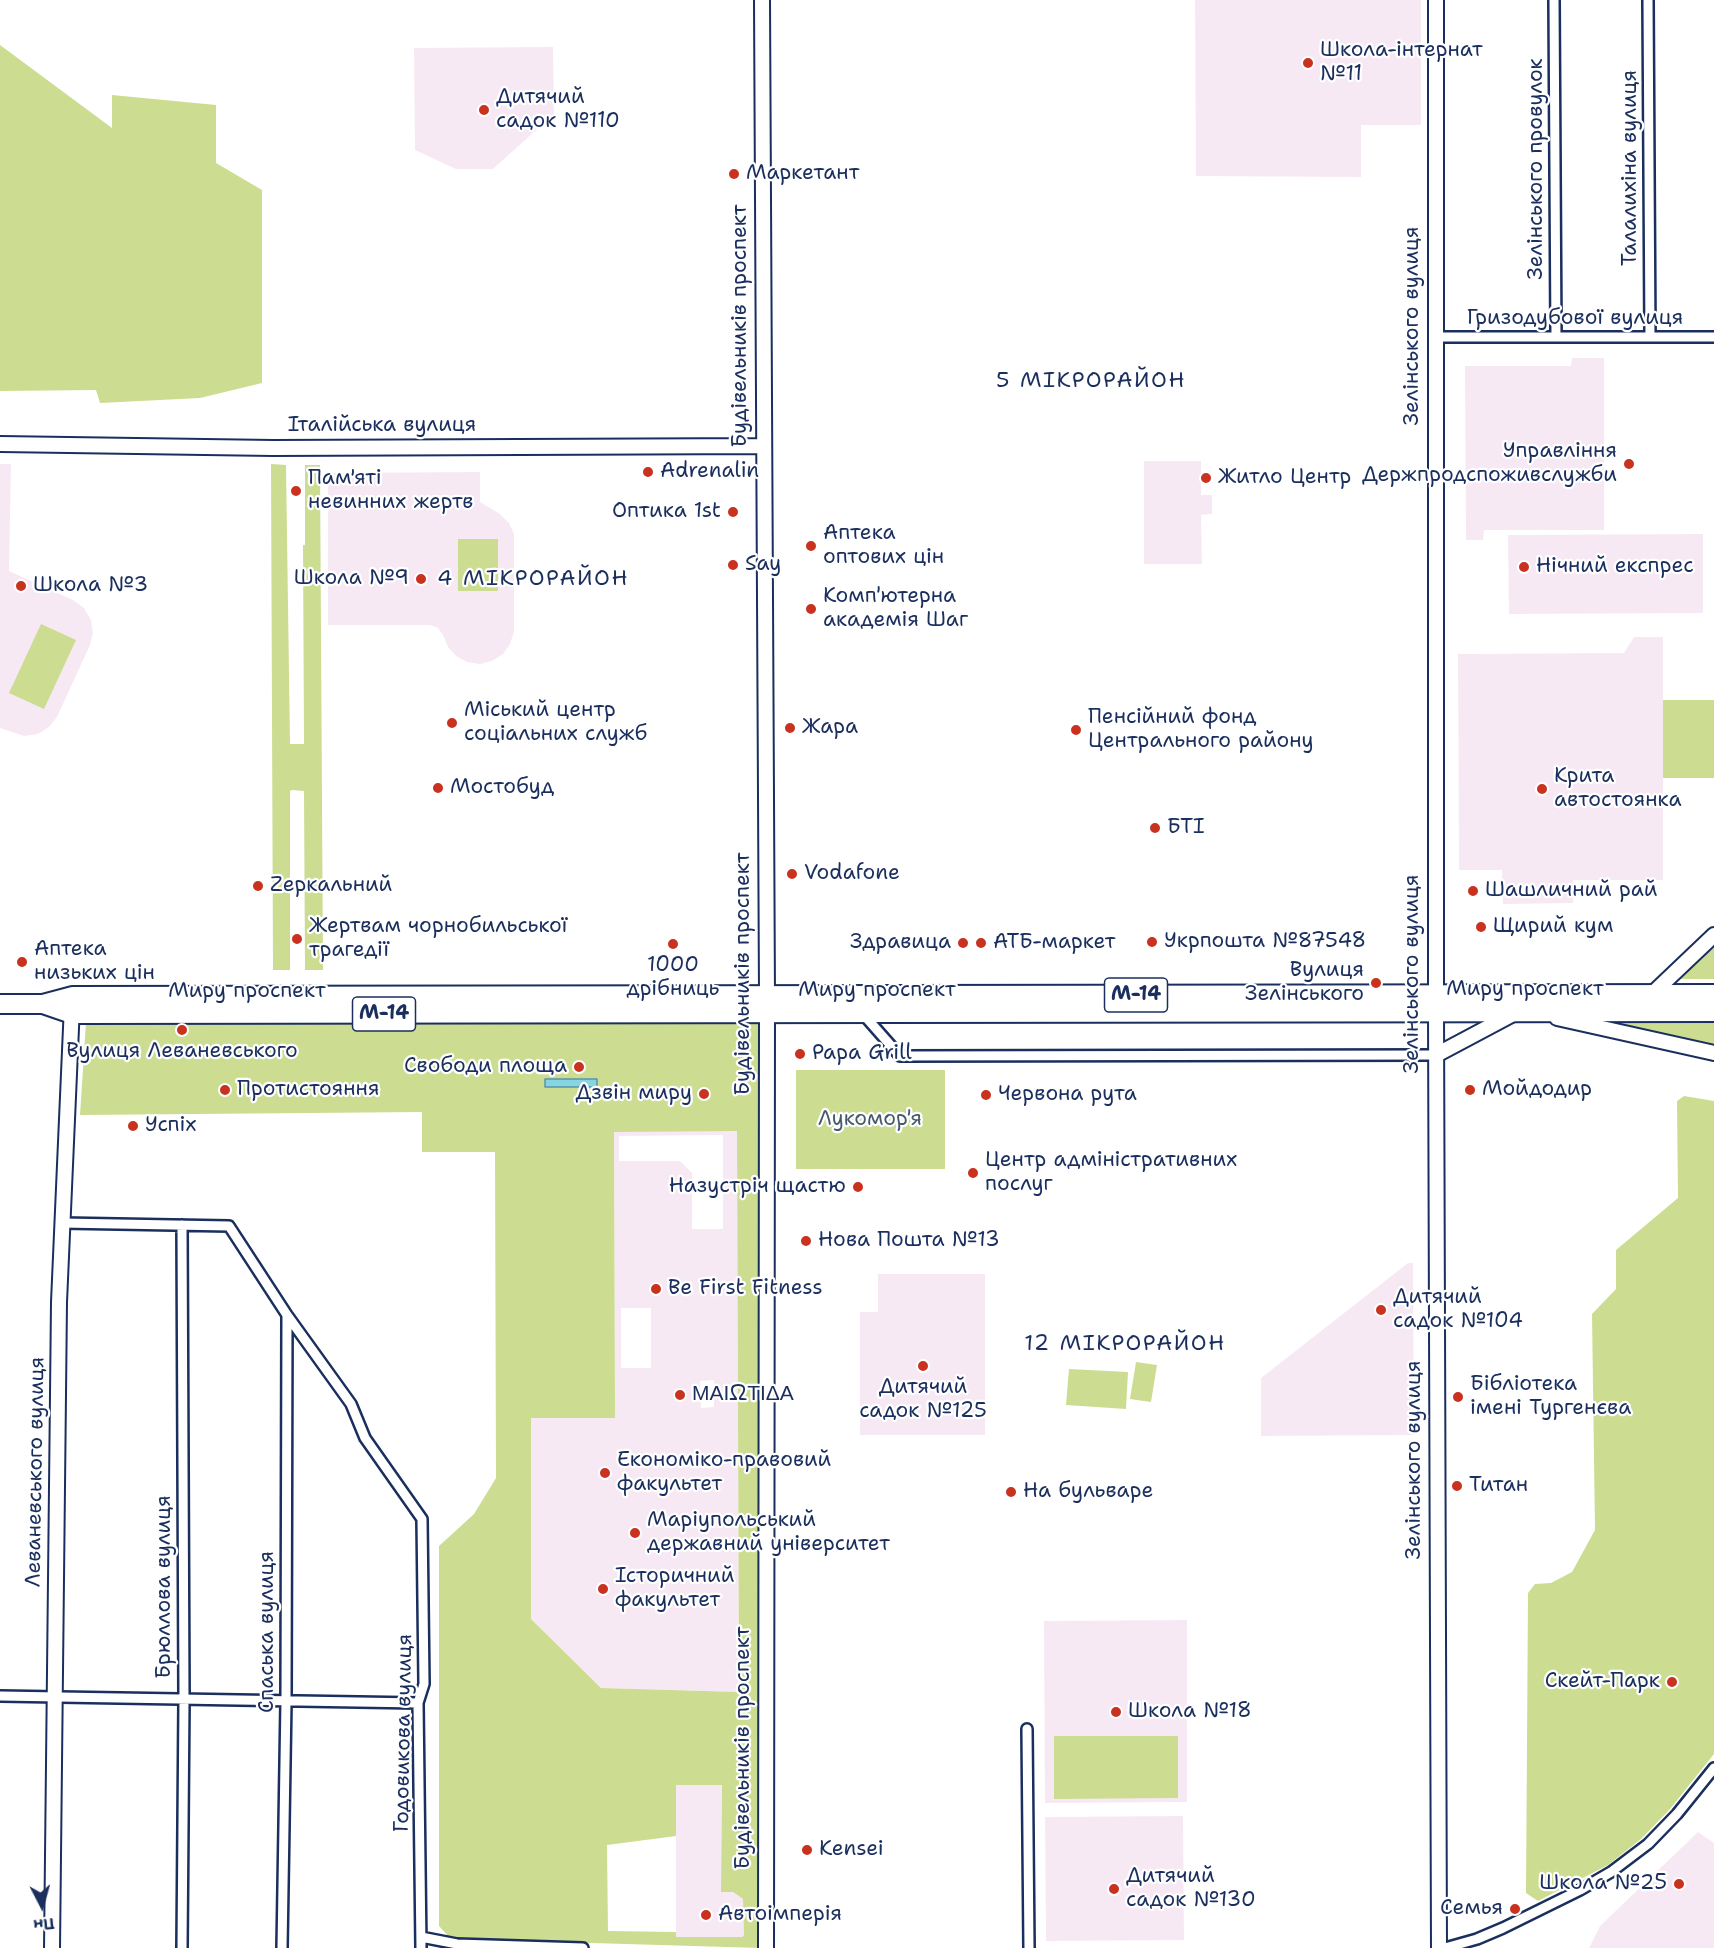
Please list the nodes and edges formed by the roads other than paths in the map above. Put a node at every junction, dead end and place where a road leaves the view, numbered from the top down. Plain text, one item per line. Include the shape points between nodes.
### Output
1 (762, 0) edge
2 (1436, 0) edge
3 (1554, 0) edge
4 (1648, 0) edge
5 (1436, 337) junction
6 (1556, 337) junction
7 (1650, 337) junction
8 (1714, 337) edge
9 (0, 444) edge
10 (764, 446) junction
11 (1714, 935) edge
12 (1436, 994) junction
13 (1652, 994) junction
14 (1714, 994) edge
15 (766, 995) junction
16 (73, 996) junction
17 (0, 1004) edge
18 (43, 1004) junction
19 (1515, 1012) junction
20 (1535, 1012) junction
21 (1714, 1012) edge
22 (862, 1013) junction
23 (1436, 1013) junction
24 (72, 1014) junction
25 (767, 1014) junction
26 (1714, 1053) edge
27 (1436, 1055) junction
28 (62, 1223) junction
29 (182, 1225) junction
30 (287, 1315) junction
31 (0, 1696) edge
32 (53, 1697) junction
33 (184, 1699) junction
34 (286, 1701) junction
35 (418, 1703) junction
36 (1027, 1729) dead end
37 (1714, 1768) edge
38 (421, 1937) junction
39 (483, 1947) edge
40 (52, 1948) edge
41 (182, 1948) edge
42 (282, 1948) edge
43 (421, 1948) edge
44 (583, 1948) edge
45 (766, 1948) edge
46 (1029, 1948) edge
47 (1439, 1948) edge
48 (1445, 1948) edge

1 - 10 street, Будівельників проспект
2 - 5 street, Зелінського вулиця
3 - 6 street, Зелінського провулок
4 - 7 street, Талалихіна вулиця
5 - 6 street, Гризодубової вулиця
5 - 12 street, Зелінського вулиця
6 - 7 street, Гризодубової вулиця
7 - 8 street, Гризодубової вулиця
9 - 10 street, Італійська вулиця via 273,448
10 - 15 street, Будівельників проспект
11 - 13 street
12 - 13 highway, Миру проспект / М-14
12 - 15 highway, Миру проспект / М-14
12 - 23 highway, Зелінського вулиця
13 - 14 highway, Миру проспект / М-14
15 - 16 highway, Миру проспект / М-14
15 - 25 highway, Будівельників проспект
16 - 18 highway, Миру проспект / М-14
16 - 24 street, Леваневського вулиця
17 - 18 highway, Миру проспект / М-14
18 - 24 highway, Миру проспект / М-14
19 - 20 highway, Миру проспект / М-14
19 - 23 highway, Миру проспект / М-14
19 - 27 street
20 - 21 highway, Миру проспект / М-14
20 - 26 street
22 - 23 highway, Миру проспект / М-14
22 - 25 highway, Миру проспект / М-14
22 - 27 street via 900,1056
23 - 27 street, Зелінського вулиця
24 - 25 highway, Миру проспект / М-14
24 - 28 street, Леваневського вулиця
25 - 45 street, Будівельників проспект
27 - 47 street, Зелінського вулиця
28 - 29 street
28 - 32 street, Леваневського вулиця
29 - 30 street via 229,1226
29 - 33 street, Брюллова вулиця
30 - 34 street, Спаська вулиця
30 - 35 street, Годовикова вулиця via 351,1404 365,1438 422,1519 424,1684
31 - 32 street
32 - 33 street
32 - 40 street, Леваневського вулиця
33 - 34 street
33 - 41 street, Брюллова вулиця
34 - 35 street
34 - 42 street, Спаська вулиця
35 - 38 street, Годовикова вулиця
36 - 46 street
37 - 48 street via 1648,1844 1611,1872 1503,1928
38 - 39 street
38 - 43 street, Годовикова вулиця
39 - 44 street

